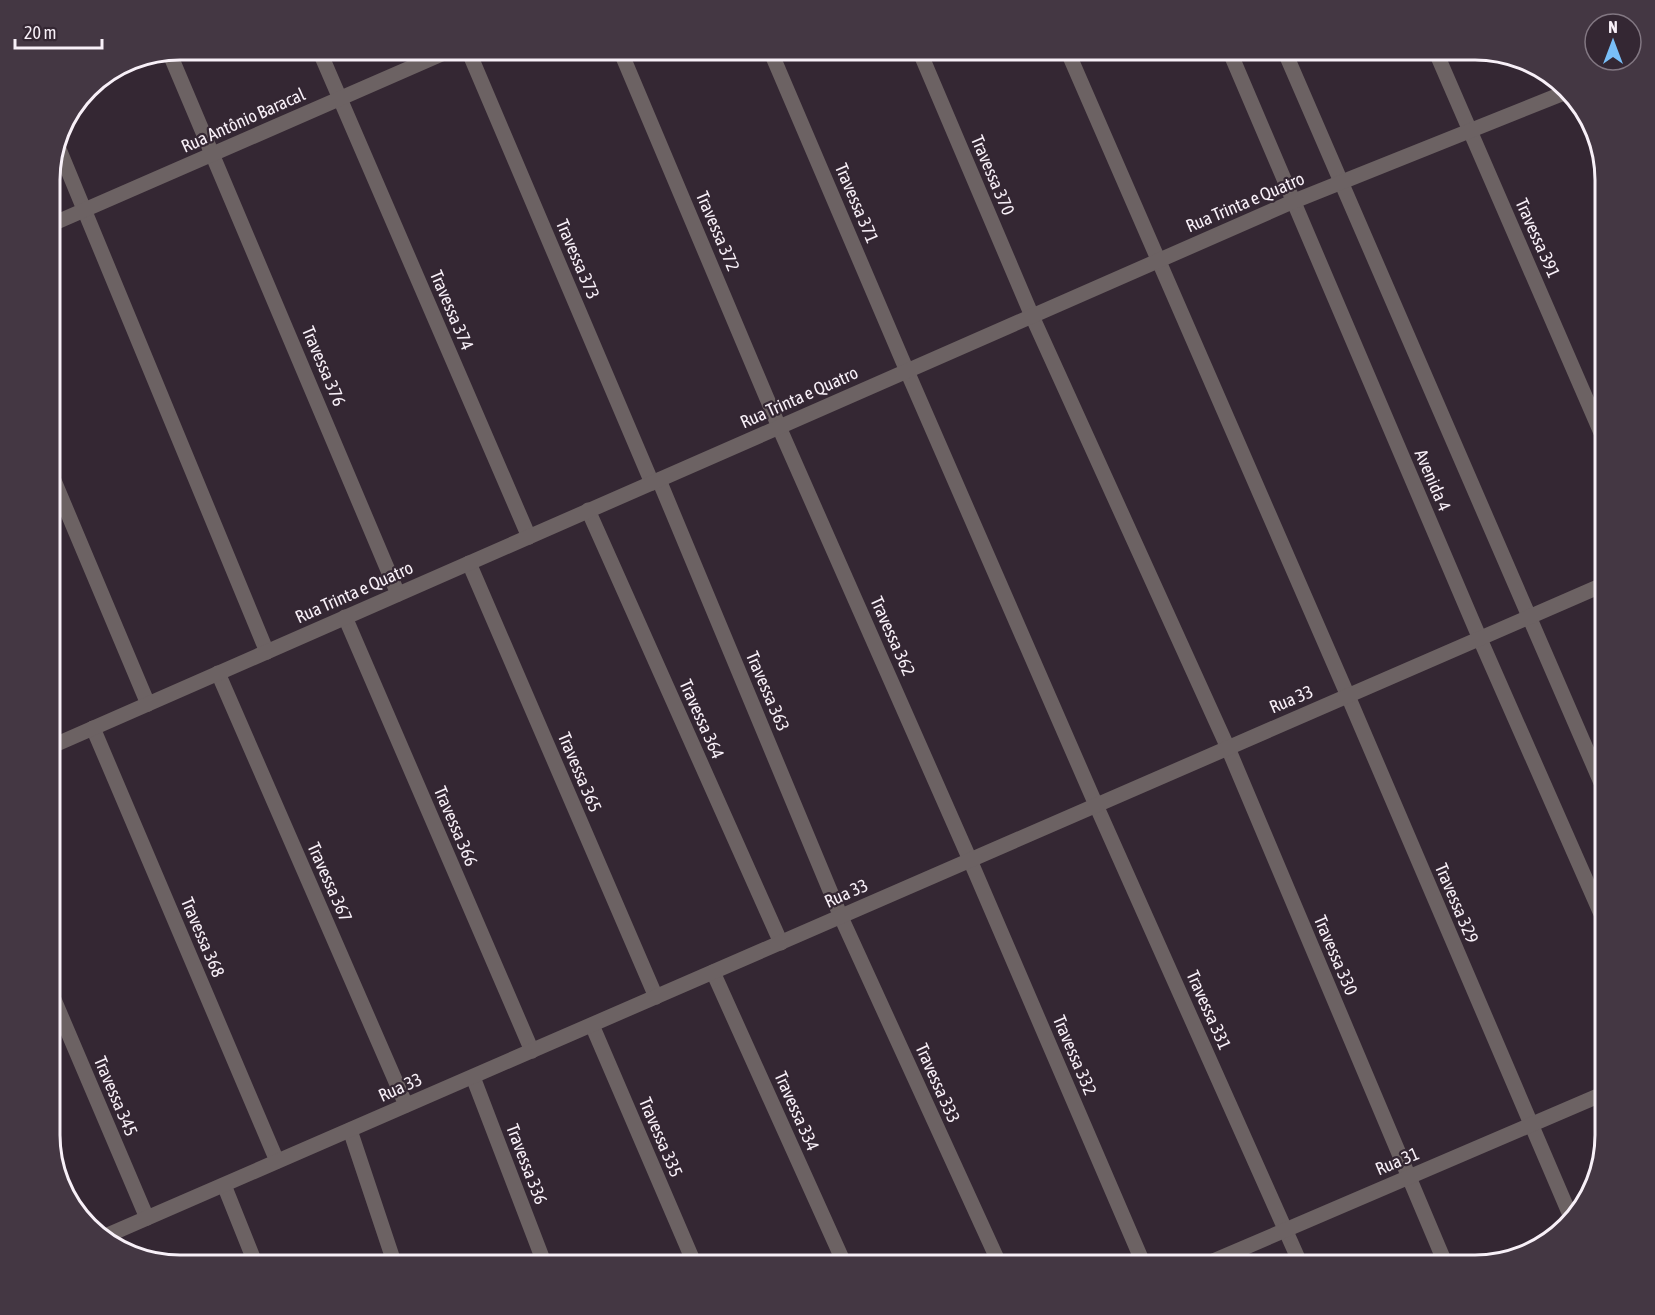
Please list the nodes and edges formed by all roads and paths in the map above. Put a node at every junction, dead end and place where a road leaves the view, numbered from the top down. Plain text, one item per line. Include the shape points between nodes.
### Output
1 (172, 60) edge
2 (323, 60) edge
3 (428, 60) edge
4 (472, 60) edge
5 (624, 60) edge
6 (774, 60) edge
7 (923, 60) edge
8 (1071, 60) edge
9 (1233, 60) edge
10 (1288, 60) edge
11 (1439, 60) edge
12 (1560, 95) edge
13 (340, 99) junction
14 (1470, 132) junction
15 (213, 154) junction
16 (63, 156) edge
17 (1343, 183) junction
18 (1292, 202) junction
19 (86, 209) junction
20 (60, 221) edge
21 (1158, 261) junction
22 (1032, 316) junction
23 (907, 371) junction
24 (1595, 418) edge
25 (779, 427) junction
26 (655, 482) junction
27 (60, 495) edge
28 (588, 510) junction
29 (529, 537) junction
30 (469, 563) junction
31 (1595, 588) edge
32 (398, 594) junction
33 (345, 617) junction
34 (1529, 617) junction
35 (1480, 639) junction
36 (267, 652) junction
37 (218, 673) junction
38 (1348, 696) junction
39 (148, 704) junction
40 (93, 728) junction
41 (60, 743) edge
42 (1228, 748) junction
43 (1595, 769) edge
44 (1096, 805) junction
45 (970, 860) junction
46 (1595, 900) edge
47 (841, 916) junction
48 (781, 943) junction
49 (713, 972) junction
50 (656, 997) junction
51 (60, 1014) edge
52 (592, 1024) junction
53 (532, 1051) junction
54 (473, 1077) junction
55 (1595, 1097) edge
56 (406, 1105) junction
57 (1530, 1125) junction
58 (350, 1130) junction
59 (277, 1161) junction
60 (1408, 1178) junction
61 (224, 1185) junction
62 (1568, 1211) edge
63 (147, 1218) junction
64 (1286, 1230) junction
65 (112, 1233) edge
66 (252, 1255) edge
67 (391, 1255) edge
68 (541, 1255) edge
69 (690, 1255) edge
70 (840, 1255) edge
71 (995, 1255) edge
72 (1139, 1255) edge
73 (1229, 1255) edge
74 (1296, 1255) edge
75 (1441, 1255) edge

1 - 15 street, Travessa 376
2 - 13 street, Travessa 374
3 - 13 street, Rua Antônio Baracal
4 - 26 street, Travessa 373
5 - 25 street, Travessa 372
6 - 23 street, Travessa 371
7 - 22 street, Travessa 370
8 - 21 street
9 - 18 street, Avenida 4
10 - 17 street, Avenida 4
11 - 14 street, Travessa 391
12 - 14 street, Rua Trinta e Quatro
13 - 15 street, Rua Antônio Baracal
13 - 29 street, Travessa 374
14 - 17 street, Rua Trinta e Quatro
14 - 24 street, Travessa 391
15 - 19 street, Rua Antônio Baracal
15 - 32 street, Travessa 376
16 - 19 street
17 - 18 street, Rua Trinta e Quatro
17 - 34 street, Avenida 4
18 - 21 street, Rua Trinta e Quatro
18 - 35 street, Avenida 4
19 - 20 street, Rua Antônio Baracal
19 - 36 street
21 - 22 street, Rua Trinta e Quatro
21 - 38 street, Travessa 329
22 - 23 street, Rua Trinta e Quatro
22 - 42 street, Travessa 370
23 - 25 street, Rua Trinta e Quatro
23 - 44 street, Travessa 371
25 - 26 street, Rua Trinta e Quatro
25 - 45 street, Travessa 362
26 - 28 street, Rua Trinta e Quatro
26 - 47 street, Travessa 363
27 - 39 street
28 - 29 street, Rua Trinta e Quatro
28 - 48 street, Travessa 364
29 - 30 street, Rua Trinta e Quatro
30 - 32 street, Rua Trinta e Quatro
30 - 50 street, Travessa 365
31 - 34 street, Rua 33
32 - 33 street, Rua Trinta e Quatro
33 - 36 street, Rua Trinta e Quatro
33 - 53 street, Travessa 366
34 - 35 street, Rua 33
34 - 43 street, Avenida 4
35 - 38 street, Rua 33
35 - 46 street, Avenida 4
36 - 37 street, Rua Trinta e Quatro
37 - 39 street, Rua Trinta e Quatro
37 - 56 street, Travessa 367
38 - 42 street, Rua 33
38 - 57 street, Travessa 329
39 - 40 street, Rua Trinta e Quatro
40 - 41 street, Rua Trinta e Quatro
40 - 59 street, Travessa 368
42 - 44 street, Rua 33
42 - 60 street, Travessa 330
44 - 45 street, Rua 33
44 - 64 street, Travessa 331
45 - 47 street, Rua 33
45 - 72 street, Travessa 332
47 - 48 street, Rua 33
47 - 71 street, Travessa 333
48 - 49 street, Rua 33
49 - 50 street, Rua 33
49 - 70 street, Travessa 334
50 - 52 street, Rua 33
51 - 63 street, Travessa 345
52 - 53 street, Rua 33
52 - 69 street, Travessa 335
53 - 54 street, Rua 33
54 - 56 street, Rua 33
54 - 68 street, Travessa 336
55 - 57 street, Rua 31
56 - 58 street, Rua 33
57 - 60 street, Rua 31
57 - 62 street, Travessa 329
58 - 59 street, Rua 33
58 - 67 street
59 - 61 street, Rua 33
60 - 64 street, Rua 31
60 - 75 street, Travessa 330
61 - 63 street, Rua 33
61 - 66 street
63 - 65 street, Rua 33
64 - 73 street, Rua 31
64 - 74 street, Travessa 331

